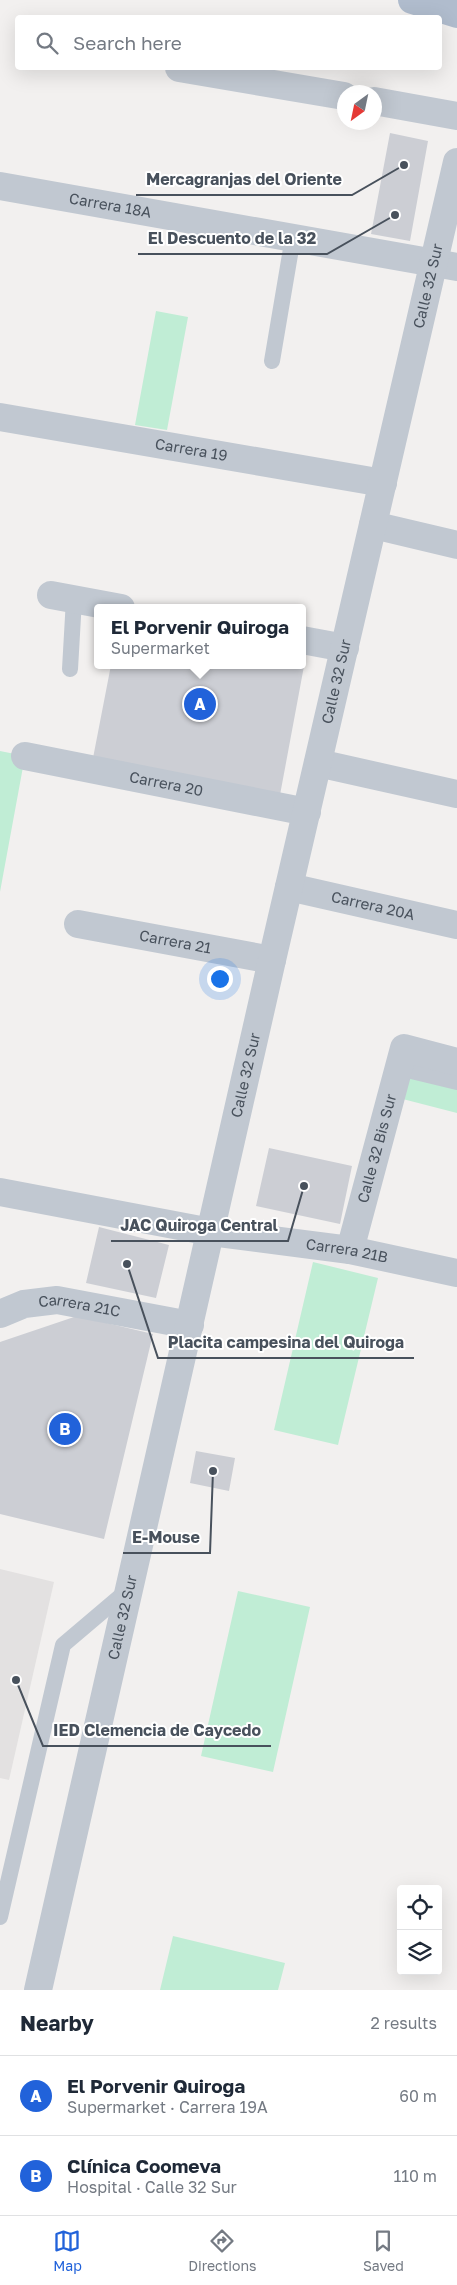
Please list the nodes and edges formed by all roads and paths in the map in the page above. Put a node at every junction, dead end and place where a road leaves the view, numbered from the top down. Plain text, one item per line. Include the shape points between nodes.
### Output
1 (412, 0) edge
2 (457, 14) edge
3 (191, 70) edge
4 (337, 95) edge
5 (382, 102) edge
6 (457, 116) edge
7 (457, 162) edge
8 (0, 186) edge
9 (293, 237) junction
10 (445, 264) edge
11 (272, 360) dead end
12 (0, 417) edge
13 (383, 483) junction
14 (373, 525) junction
15 (457, 545) edge
16 (62, 597) joint
17 (100, 604) edge
18 (306, 641) edge
19 (345, 648) junction
20 (70, 669) dead end
21 (25, 756) dead end
22 (318, 763) junction
23 (457, 794) edge
24 (307, 812) junction
25 (289, 887) junction
26 (78, 924) dead end
27 (457, 925) edge
28 (272, 960) junction
29 (401, 1058) junction
30 (457, 1062) edge
31 (457, 1082) edge
32 (0, 1192) edge
33 (211, 1232) junction
34 (350, 1250) junction
35 (457, 1273) edge
36 (0, 1314) edge
37 (190, 1325) junction
38 (130, 1588) junction
39 (0, 1917) edge
40 (38, 1990) edge

1 - 2 main road
3 - 4 street
5 - 6 street
7 - 10 street, Calle 32 Sur
8 - 9 street, Carrera 18A
9 - 10 street, Carrera 18A
9 - 11 lane
10 - 13 street, Calle 32 Sur
12 - 13 street, Carrera 19
13 - 14 street, Calle 32 Sur
14 - 15 street
14 - 19 street, Calle 32 Sur
16 - 17 street
16 - 20 lane
18 - 19 street
19 - 22 street, Calle 32 Sur
21 - 24 street, Carrera 20
22 - 23 street
22 - 24 street, Calle 32 Sur
24 - 25 street, Calle 32 Sur
25 - 27 street, Carrera 20A
25 - 28 street, Calle 32 Sur
26 - 28 street, Carrera 21
28 - 33 street, Calle 32 Sur
29 - 30 street
29 - 31 lane
29 - 34 street, Calle 32 Bis Sur
32 - 33 street, Carrera 21B
33 - 34 street, Carrera 21B
33 - 37 street, Calle 32 Sur
34 - 35 street, Carrera 21B
36 - 37 street, Carrera 21C via 24,1304 57,1300
37 - 38 street, Calle 32 Sur
38 - 39 lane via 63,1645
38 - 40 street, Calle 32 Sur

